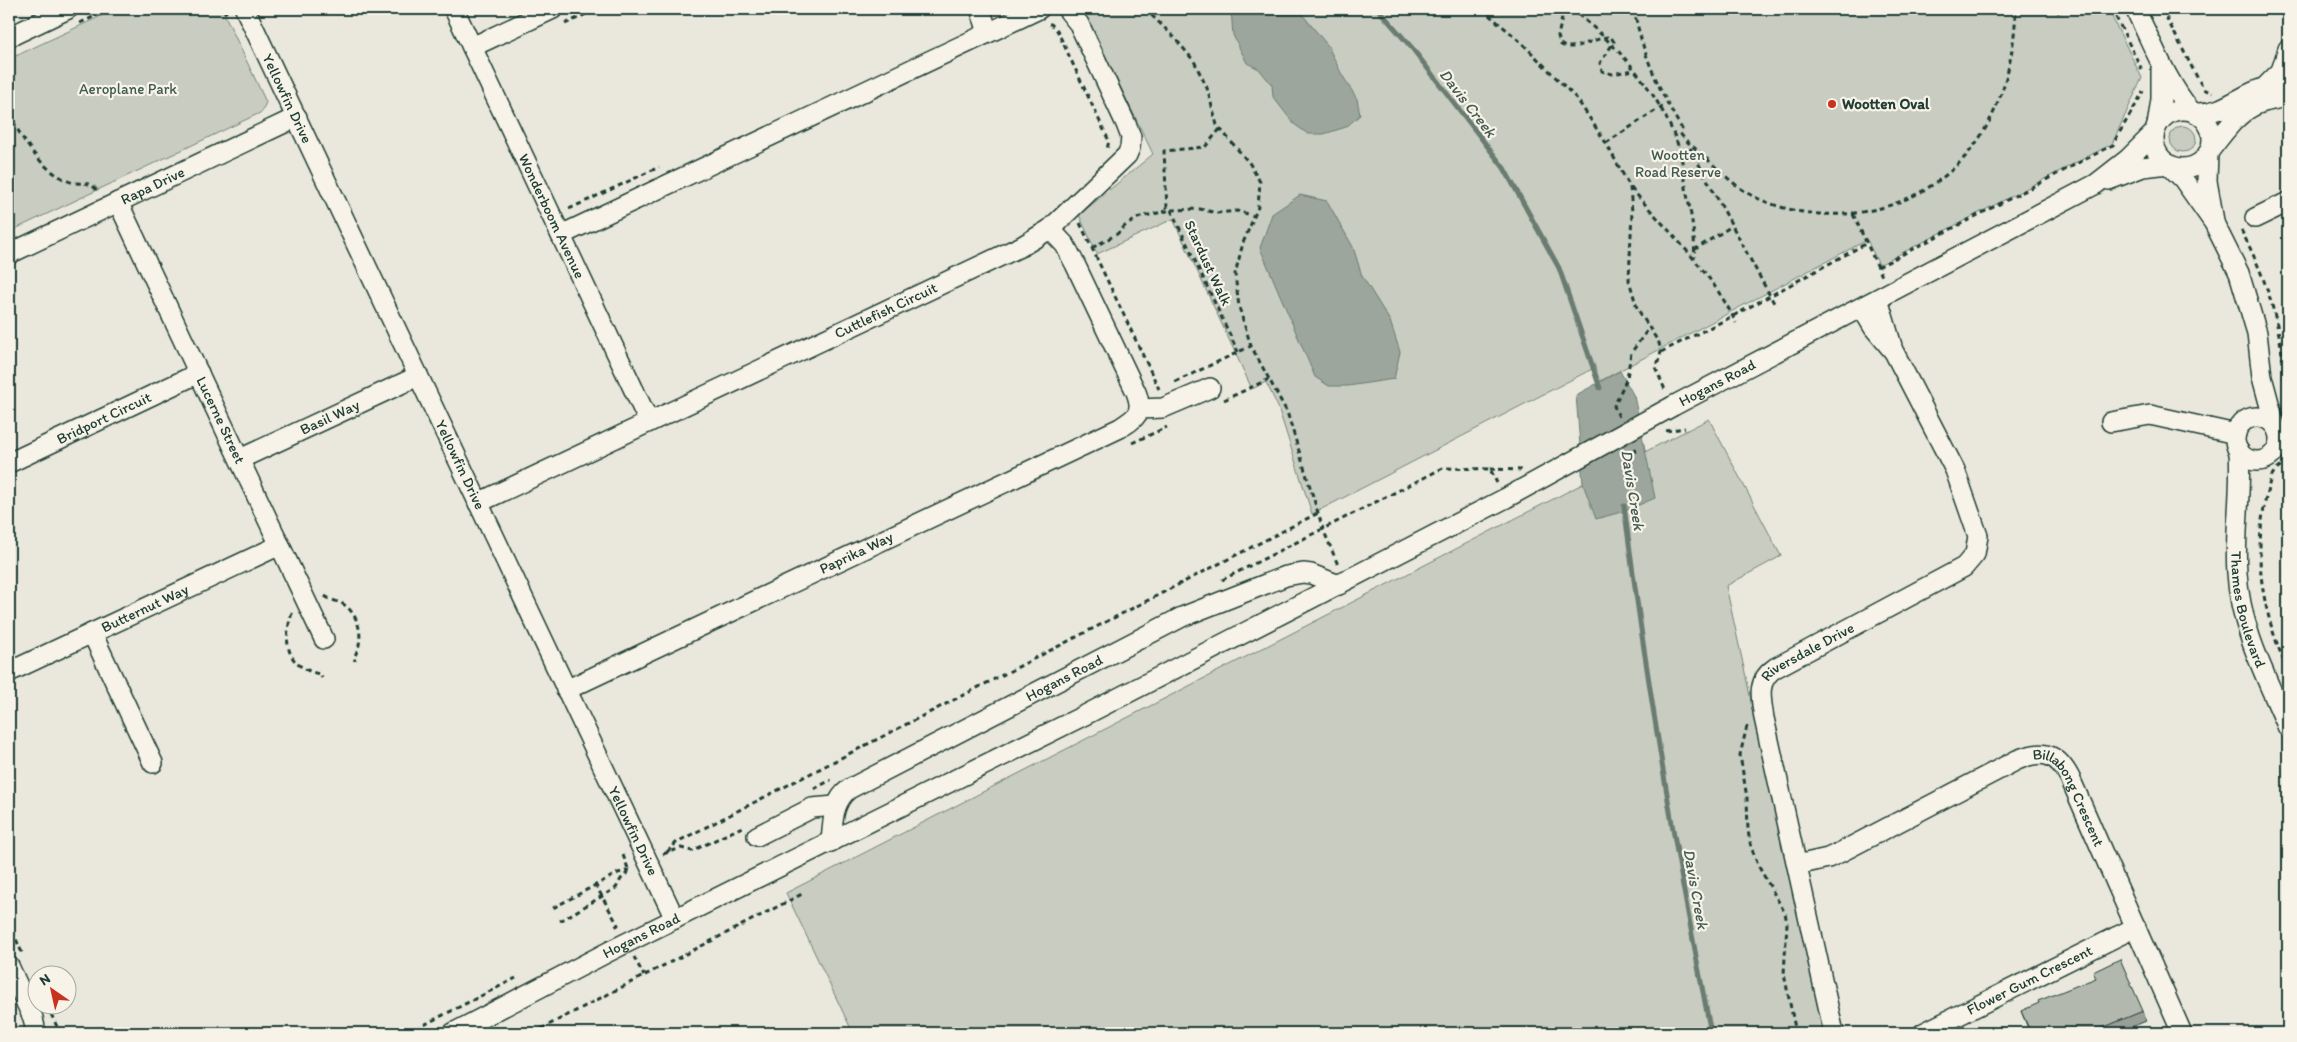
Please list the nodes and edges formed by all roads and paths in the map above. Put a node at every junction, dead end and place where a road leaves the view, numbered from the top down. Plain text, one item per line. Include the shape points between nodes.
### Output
1 (68, 9) edge
2 (224, 9) edge
3 (454, 9) edge
4 (553, 9) edge
5 (980, 9) edge
6 (1039, 9) edge
7 (1067, 9) edge
8 (1145, 9) edge
9 (1482, 9) edge
10 (1564, 9) edge
11 (1571, 9) edge
12 (1634, 9) edge
13 (2016, 9) edge
14 (2049, 9) edge
15 (2064, 9) edge
16 (2112, 9) edge
17 (2135, 9) edge
18 (2162, 9) edge
19 (237, 13) edge
20 (1042, 28) dead end
21 (988, 32) junction
22 (9, 37) edge
23 (1604, 37) junction
24 (1611, 44) junction
25 (472, 47) junction
26 (2288, 49) edge
27 (2161, 64) junction
28 (1634, 70) junction
29 (2144, 73) dead end
30 (2288, 80) edge
31 (2264, 87) junction
32 (2144, 88) dead end
33 (2213, 94) dead end
34 (2288, 95) edge
35 (1667, 103) junction
36 (1660, 108) junction
37 (2194, 112) junction
38 (9, 114) edge
39 (297, 117) junction
40 (1220, 130) junction
41 (2155, 130) junction
42 (1680, 133) junction
43 (1675, 136) junction
44 (1606, 142) junction
45 (1689, 145) junction
46 (2209, 151) junction
47 (1106, 155) dead end
48 (2168, 164) junction
49 (2096, 184) junction
50 (1630, 187) junction
51 (89, 196) dead end
52 (107, 198) junction
53 (565, 200) dead end
54 (2288, 202) edge
55 (1171, 210) junction
56 (1853, 214) junction
57 (1254, 216) junction
58 (2254, 218) dead end
59 (2214, 223) junction
60 (1732, 226) junction
61 (1050, 229) junction
62 (569, 231) junction
63 (1086, 236) dead end
64 (1867, 243) junction
65 (1092, 248) junction
66 (1694, 250) junction
67 (9, 254) edge
68 (1694, 259) junction
69 (1878, 267) junction
70 (1770, 296) junction
71 (1877, 300) junction
72 (1774, 303) dead end
73 (1733, 316) junction
74 (1736, 323) dead end
75 (1649, 328) junction
76 (1251, 346) junction
77 (1238, 352) junction
78 (1661, 352) junction
79 (199, 373) junction
80 (418, 376) junction
81 (2262, 377) junction
82 (1210, 388) dead end
83 (1159, 389) junction
84 (1670, 400) junction
85 (1139, 404) junction
86 (649, 422) junction
87 (1621, 422) dead end
88 (2111, 422) dead end
89 (2240, 435) junction
90 (2281, 438) edge
91 (1633, 446) dead end
92 (1637, 454) dead end
93 (240, 459) junction
94 (2265, 459) junction
95 (2288, 462) edge
96 (9, 463) edge
97 (1490, 469) dead end
98 (478, 503) junction
99 (1320, 512) junction
100 (2239, 514) junction
101 (1323, 529) junction
102 (280, 545) junction
103 (1338, 565) dead end
104 (1339, 585) junction
105 (288, 605) dead end
106 (92, 632) junction
107 (324, 639) dead end
108 (2288, 671) edge
109 (9, 672) edge
110 (322, 678) dead end
111 (566, 690) junction
112 (1748, 723) dead end
113 (2288, 728) edge
114 (153, 763) dead end
115 (835, 806) junction
116 (757, 836) dead end
117 (831, 842) junction
118 (661, 846) dead end
119 (1796, 865) junction
120 (595, 884) junction
121 (804, 893) dead end
122 (602, 896) junction
123 (553, 908) dead end
124 (675, 919) junction
125 (560, 921) dead end
126 (2136, 927) junction
127 (610, 929) dead end
128 (9, 966) edge
129 (524, 974) dead end
130 (51, 1014) edge
131 (36, 1033) edge
132 (60, 1033) edge
133 (408, 1033) edge
134 (453, 1033) edge
135 (533, 1033) edge
136 (1796, 1033) edge
137 (1834, 1033) edge
138 (1923, 1033) edge
139 (2182, 1033) edge

1 - 22 street
2 - 19 path
3 - 25 street, Wonderboom Avenue
4 - 25 street
5 - 21 street
6 - 21 street
7 - 61 street, Cuttlefish Circuit via 1079,24 1131,137 1130,148 1118,165
8 - 40 path via 1174,36 1194,61 1207,88
9 - 44 path via 1521,42 1577,99
10 - 23 path via 1558,36 1562,46 1568,48
11 - 23 path
12 - 35 path via 1644,52
13 - 56 path via 2013,45 2002,91 1991,119 1972,148 1948,173 1922,191 1885,207
14 - 15 path via 2058,12
16 - 29 path
17 - 27 street
18 - 33 path via 2198,79 2204,89
19 - 39 street, Yellowfin Drive
20 - 47 path via 1051,24 1057,30 1108,141
21 - 62 street
23 - 24 path
24 - 28 path
24 - 28 path via 1601,59 1602,71 1612,74
25 - 62 street, Wonderboom Avenue
26 - 31 street via 2281,71
27 - 37 street via 2178,95
27 - 41 street via 2161,98
28 - 36 path
30 - 31 street
31 - 37 street via 2222,109
32 - 69 path via 2113,145
34 - 46 street via 2244,112 2228,126
35 - 36 path
35 - 42 path via 1682,129
36 - 43 path
36 - 44 path
37 - 41 street via 2180,110 2170,113
37 - 46 street via 2206,121 2210,129 2212,141
38 - 52 path via 29,149 46,166 66,181 90,184
39 - 52 street, Rapa Drive
39 - 80 street, Yellowfin Drive
40 - 55 path via 1205,147 1164,152 1167,208
40 - 57 path via 1250,164 1260,182
41 - 48 street via 2156,152
41 - 49 street, Hogans Road via 2128,159
42 - 43 path
42 - 45 path
43 - 66 path via 1691,213
44 - 50 path
45 - 56 path via 1740,189 1758,198 1807,213
45 - 60 path
46 - 48 street via 2192,167
46 - 59 street via 2207,181
48 - 49 street, Hogans Road via 2143,167
48 - 59 street via 2183,179
49 - 71 street, Hogans Road
50 - 68 path
50 - 75 path via 1629,280 1637,308
51 - 52 path
52 - 67 street, Rapa Drive
52 - 79 street, Lucerne Street
53 - 62 path
54 - 58 street
55 - 57 path via 1200,209
55 - 65 path, Stardust Walk via 1140,217
55 - 77 path, Stardust Walk
56 - 64 path
57 - 76 path via 1235,274 1239,307
59 - 81 street via 2239,273 2251,308
60 - 66 path
60 - 70 path
61 - 85 street via 1065,245 1075,264
61 - 86 street, Cuttlefish Circuit via 1022,246
62 - 86 street, Wonderboom Avenue
63 - 65 path
64 - 69 path
64 - 70 path
65 - 83 path
66 - 68 path
68 - 73 path
69 - 71 path
70 - 72 path
70 - 73 path
71 - 84 street, Hogans Road
71 - 119 street, Riversdale Drive via 1894,352 1955,470 1977,530 1978,546 1970,562 1957,572 1786,661 1766,675 1760,696
73 - 74 path
73 - 78 path
75 - 78 path
75 - 87 path via 1631,353 1627,378 1614,406
76 - 77 path
76 - 99 path via 1287,412
77 - 83 path
78 - 84 path via 1656,369
79 - 93 street, Lucerne Street
79 - 96 street, Bridport Circuit
80 - 93 street, Basil Way
80 - 98 street, Yellowfin Drive
81 - 89 street via 2256,402
81 - 90 street
82 - 85 street via 1163,408
83 - 85 path
84 - 104 street, Hogans Road, bridge via 1506,498
85 - 111 street, Paprika Way via 1136,418 1120,428
86 - 98 street, Cuttlefish Circuit
88 - 89 street via 2150,415
89 - 90 street via 2252,417 2261,417
89 - 94 street via 2251,460
89 - 100 street, Thames Boulevard
90 - 94 street via 2275,451
91 - 92 path
93 - 102 street, Lucerne Street
94 - 100 street, Thames Boulevard
95 - 108 path via 2271,477 2262,518 2259,554 2265,608
97 - 101 path via 1443,468
98 - 111 street, Yellowfin Drive
99 - 101 path
99 - 118 path via 677,842 665,854
100 - 113 street, Thames Boulevard via 2236,556 2242,608 2253,646
101 - 103 path
102 - 106 street, Butternut Way
102 - 107 street, Lucerne Street
104 - 115 street, Hogans Road via 1303,573 1286,576 1207,606 856,785
104 - 117 street, Hogans Road
105 - 110 path via 292,614 286,638 290,654 300,666 320,674
106 - 109 street, Butternut Way
106 - 114 street
111 - 124 street, Yellowfin Drive
112 - 136 path via 1740,754 1748,831 1759,867 1785,913 1784,974
115 - 116 street via 812,808
115 - 117 street
117 - 124 street, Hogans Road
119 - 126 street, Billabong Crescent via 1828,858 2027,755 2043,754 2057,760 2070,778
119 - 137 street, Riversdale Drive
120 - 122 path
120 - 122 path via 629,871 616,888
120 - 123 path
121 - 135 path
122 - 125 path
122 - 127 path via 618,925
124 - 134 street, Hogans Road
126 - 138 street, Flower Gum Crescent
126 - 139 street, Billabong Crescent
128 - 131 street via 33,1018
129 - 133 path
130 - 132 path

